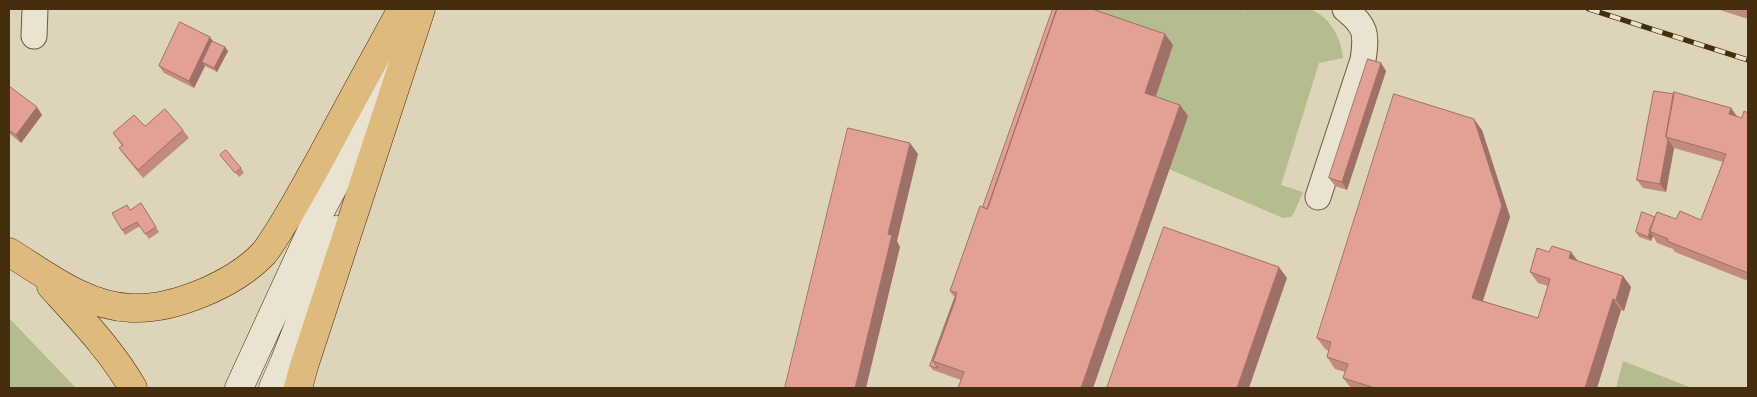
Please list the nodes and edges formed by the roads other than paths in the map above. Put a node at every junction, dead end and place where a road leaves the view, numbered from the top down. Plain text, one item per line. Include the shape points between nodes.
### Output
1 (35, 9) edge
2 (402, 9) edge
3 (413, 9) edge
4 (421, 9) edge
5 (1345, 9) edge
6 (34, 36) dead end
7 (359, 139) junction
8 (1318, 197) dead end
9 (9, 252) edge
10 (36, 269) junction
11 (133, 388) edge
12 (239, 388) edge
13 (273, 388) edge
14 (298, 388) edge

1 - 6 street
2 - 10 main road via 282,227 265,252 243,272 186,299 131,308 82,296
3 - 7 street
4 - 14 main road
5 - 8 street via 1360,21 1366,40 1363,60
7 - 12 street via 322,210
7 - 13 street via 340,219
9 - 10 main road
10 - 11 main road via 97,336

